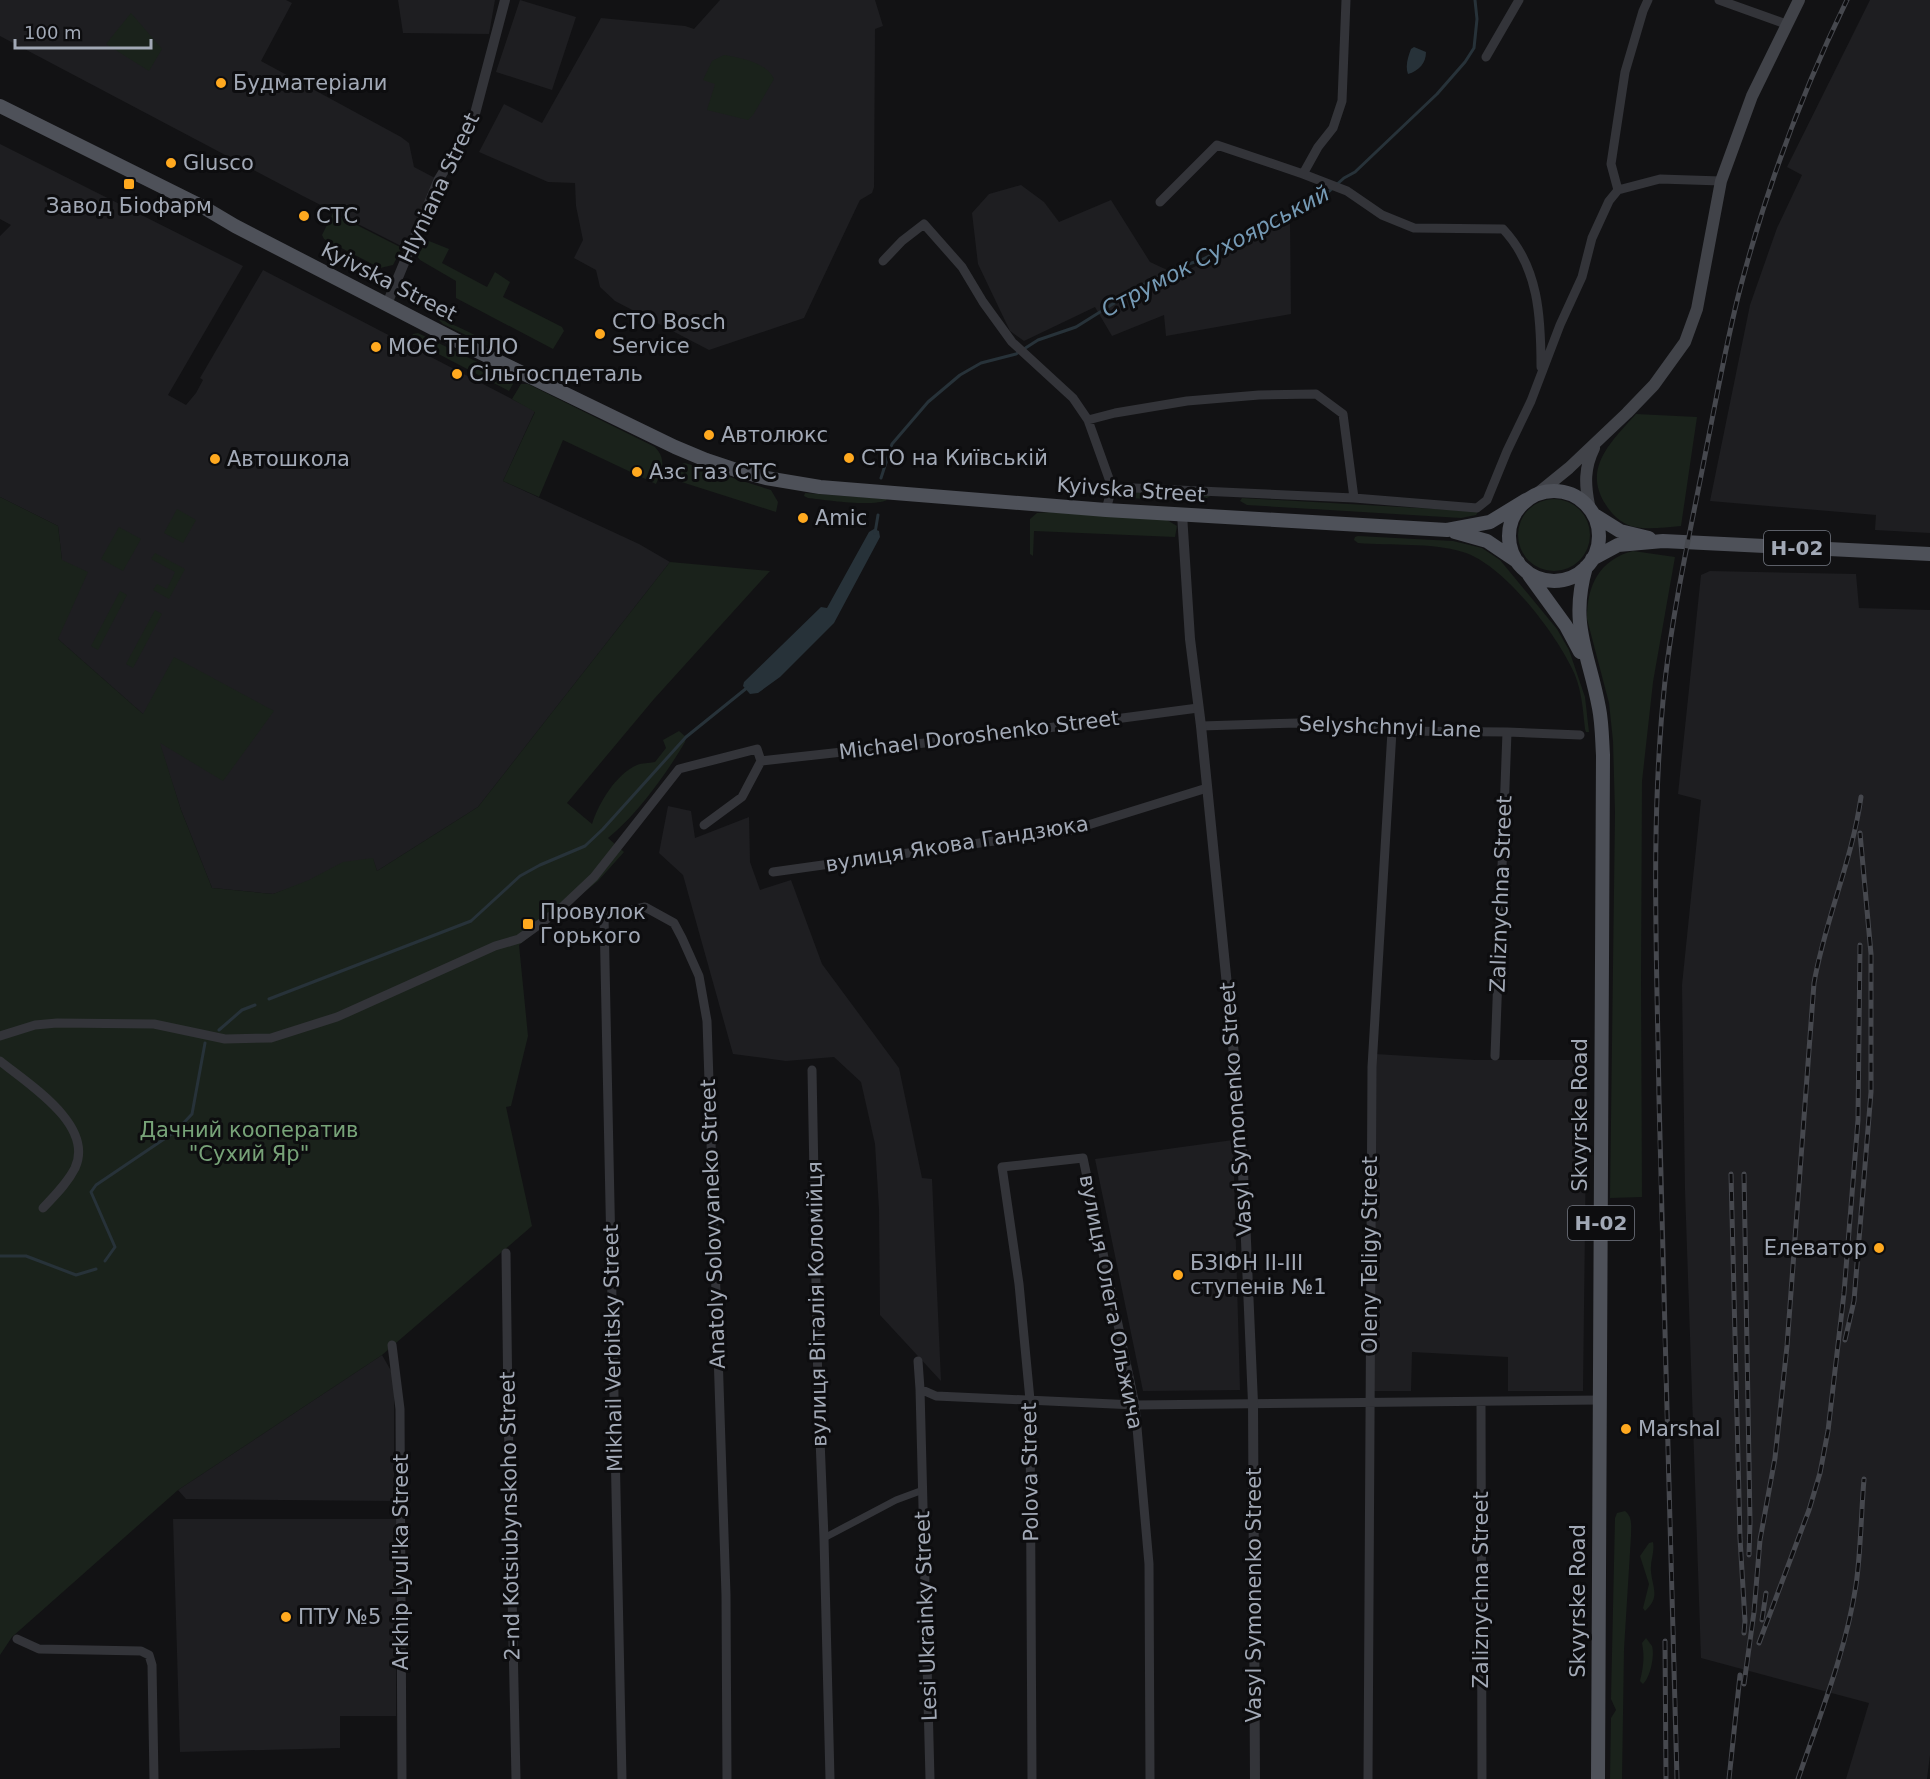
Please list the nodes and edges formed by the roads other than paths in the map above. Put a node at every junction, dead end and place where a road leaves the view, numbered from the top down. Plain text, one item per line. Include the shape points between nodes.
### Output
1 (505, 0) edge
2 (1346, 0) edge
3 (1519, 0) edge
4 (1648, 0) edge
5 (1719, 0) edge
6 (1799, 0) edge
7 (1786, 24) junction
8 (1486, 57) dead end
9 (0, 106) edge
10 (1303, 174) junction
11 (1721, 181) junction
12 (1618, 190) junction
13 (1160, 202) dead end
14 (883, 261) dead end
15 (387, 304) junction
16 (1541, 375) junction
17 (1088, 420) junction
18 (1598, 440) junction
19 (1112, 487) junction
20 (1532, 497) junction
21 (1354, 498) junction
22 (1106, 510) junction
23 (1592, 511) junction
24 (1182, 514) junction
25 (1447, 530) junction
26 (1663, 541) junction
27 (1930, 554) edge
28 (1589, 563) junction
29 (1523, 568) junction
30 (1588, 670) junction
31 (1198, 708) junction
32 (1201, 726) junction
33 (1392, 731) junction
34 (1507, 732) junction
35 (1580, 735) dead end
36 (761, 761) junction
37 (1207, 788) junction
38 (704, 825) dead end
39 (773, 872) dead end
40 (604, 916) joint
41 (0, 1036) edge
42 (1495, 1056) dead end
43 (0, 1061) edge
44 (812, 1070) dead end
45 (1002, 1167) joint
46 (43, 1208) dead end
47 (506, 1253) dead end
48 (392, 1345) dead end
49 (918, 1360) dead end
50 (920, 1389) junction
51 (1030, 1400) junction
52 (1600, 1400) junction
53 (1369, 1401) junction
54 (1481, 1402) junction
55 (1253, 1403) junction
56 (1135, 1405) junction
57 (923, 1490) junction
58 (825, 1538) junction
59 (17, 1639) dead end
60 (154, 1779) edge
61 (402, 1779) edge
62 (516, 1779) edge
63 (622, 1779) edge
64 (727, 1779) edge
65 (830, 1779) edge
66 (930, 1779) edge
67 (1032, 1779) edge
68 (1150, 1779) edge
69 (1255, 1779) edge
70 (1368, 1779) edge
71 (1482, 1779) edge
72 (1598, 1779) edge

1 - 15 street, Hlyniana Street via 472,124 436,186
2 - 10 street via 1342,101 1333,128
3 - 8 street
4 - 12 street via 1625,72 1611,164
5 - 7 street
6 - 7 main road
7 - 11 main road via 1752,96
9 - 15 main road, Kyivska Street
10 - 13 street via 1216,145
10 - 16 street via 1340,188 1382,215 1414,228 1503,229 1526,264 1537,299
11 - 12 street via 1660,179
11 - 18 main road via 1698,309 1685,342 1654,385
12 - 16 street via 1592,238 1582,277
14 - 17 street via 924,224 962,267 983,302 1025,356 1073,398
15 - 22 main road, Kyivska Street via 637,429 736,470 820,487
16 - 21 street, Kyivska Street via 1487,500 1477,508
17 - 19 street
17 - 21 street via 1187,401 1316,394 1343,414
18 - 20 main road
18 - 23 main road via 1588,460 1586,476
19 - 21 street, Kyivska Street
19 - 22 street
20 - 23 main road, Н-02 via 1552,491 1564,493 1577,497
20 - 25 main road, Kyivska Street via 1490,522
20 - 29 main road, Н-02 via 1512,518 1509,529 1509,539
22 - 24 main road, Kyivska Street
23 - 26 main road, Н-02 via 1620,531
23 - 28 main road via 1598,539
24 - 25 main road, Kyivska Street
24 - 31 street, Vasyl Symonenko Street
25 - 29 main road, Kyivska Street via 1487,541
26 - 27 main road, Н-02
26 - 28 main road, Н-02 via 1617,545
28 - 29 main road via 1574,575 1549,581 1536,578
28 - 30 main road, Skvyrske Road / Н-02 via 1578,607
29 - 30 main road, Skvyrske Road / Н-02 via 1566,626
30 - 52 main road, Skvyrske Road / Н-02 via 1599,707 1603,755
31 - 32 street, Vasyl Symonenko Street
31 - 36 street, Michael Doroshenko Street
32 - 33 street, Selyshchnyi Lane via 1298,723
32 - 37 street, Vasyl Symonenko Street
33 - 34 street, Selyshchnyi Lane
33 - 53 street, Oleny Teligy Street via 1372,1067
34 - 35 street, Selyshchnyi Lane
34 - 42 street, Zaliznychna Street
36 - 38 street via 742,797
36 - 41 street via 758,749 679,769 594,877 559,910 519,939 338,1017 271,1038 225,1039 154,1024 78,1023 35,1025
37 - 39 street, вулиця Якова Гандзюка via 1072,830
37 - 55 street, Vasyl Symonenko Street via 1241,1125
40 - 63 street, Mikhail Verbitsky Street
40 - 64 street, Anatoly Solovyaneko Street via 645,907 674,923 699,976 707,1021 726,1607
43 - 46 street via 60,1111 76,1138 75,1167
44 - 58 street, вулиця Віталія Коломійця
45 - 51 street, Polova Street
45 - 56 street, вулиця Олега Ольжича via 1083,1158
47 - 62 street, 2-nd Kotsiubynskoho Street
48 - 61 street, Arkhip Lyul'ka Street via 400,1408
49 - 50 street, Lesi Ukrainky Street
50 - 51 street via 936,1396
50 - 57 street, Lesi Ukrainky Street
51 - 56 street
51 - 67 street, Polova Street
52 - 54 street
52 - 72 main road, Skvyrske Road / Н-02
53 - 54 street
53 - 55 street
53 - 70 street, Oleny Teligy Street
54 - 71 street, Zaliznychna Street
55 - 56 street
55 - 69 street, Vasyl Symonenko Street
56 - 68 street, вулиця Олега Ольжича via 1149,1564
57 - 58 street
57 - 66 street, Lesi Ukrainky Street
58 - 65 street, вулиця Віталія Коломійця
59 - 60 street via 39,1649 141,1651 149,1655

